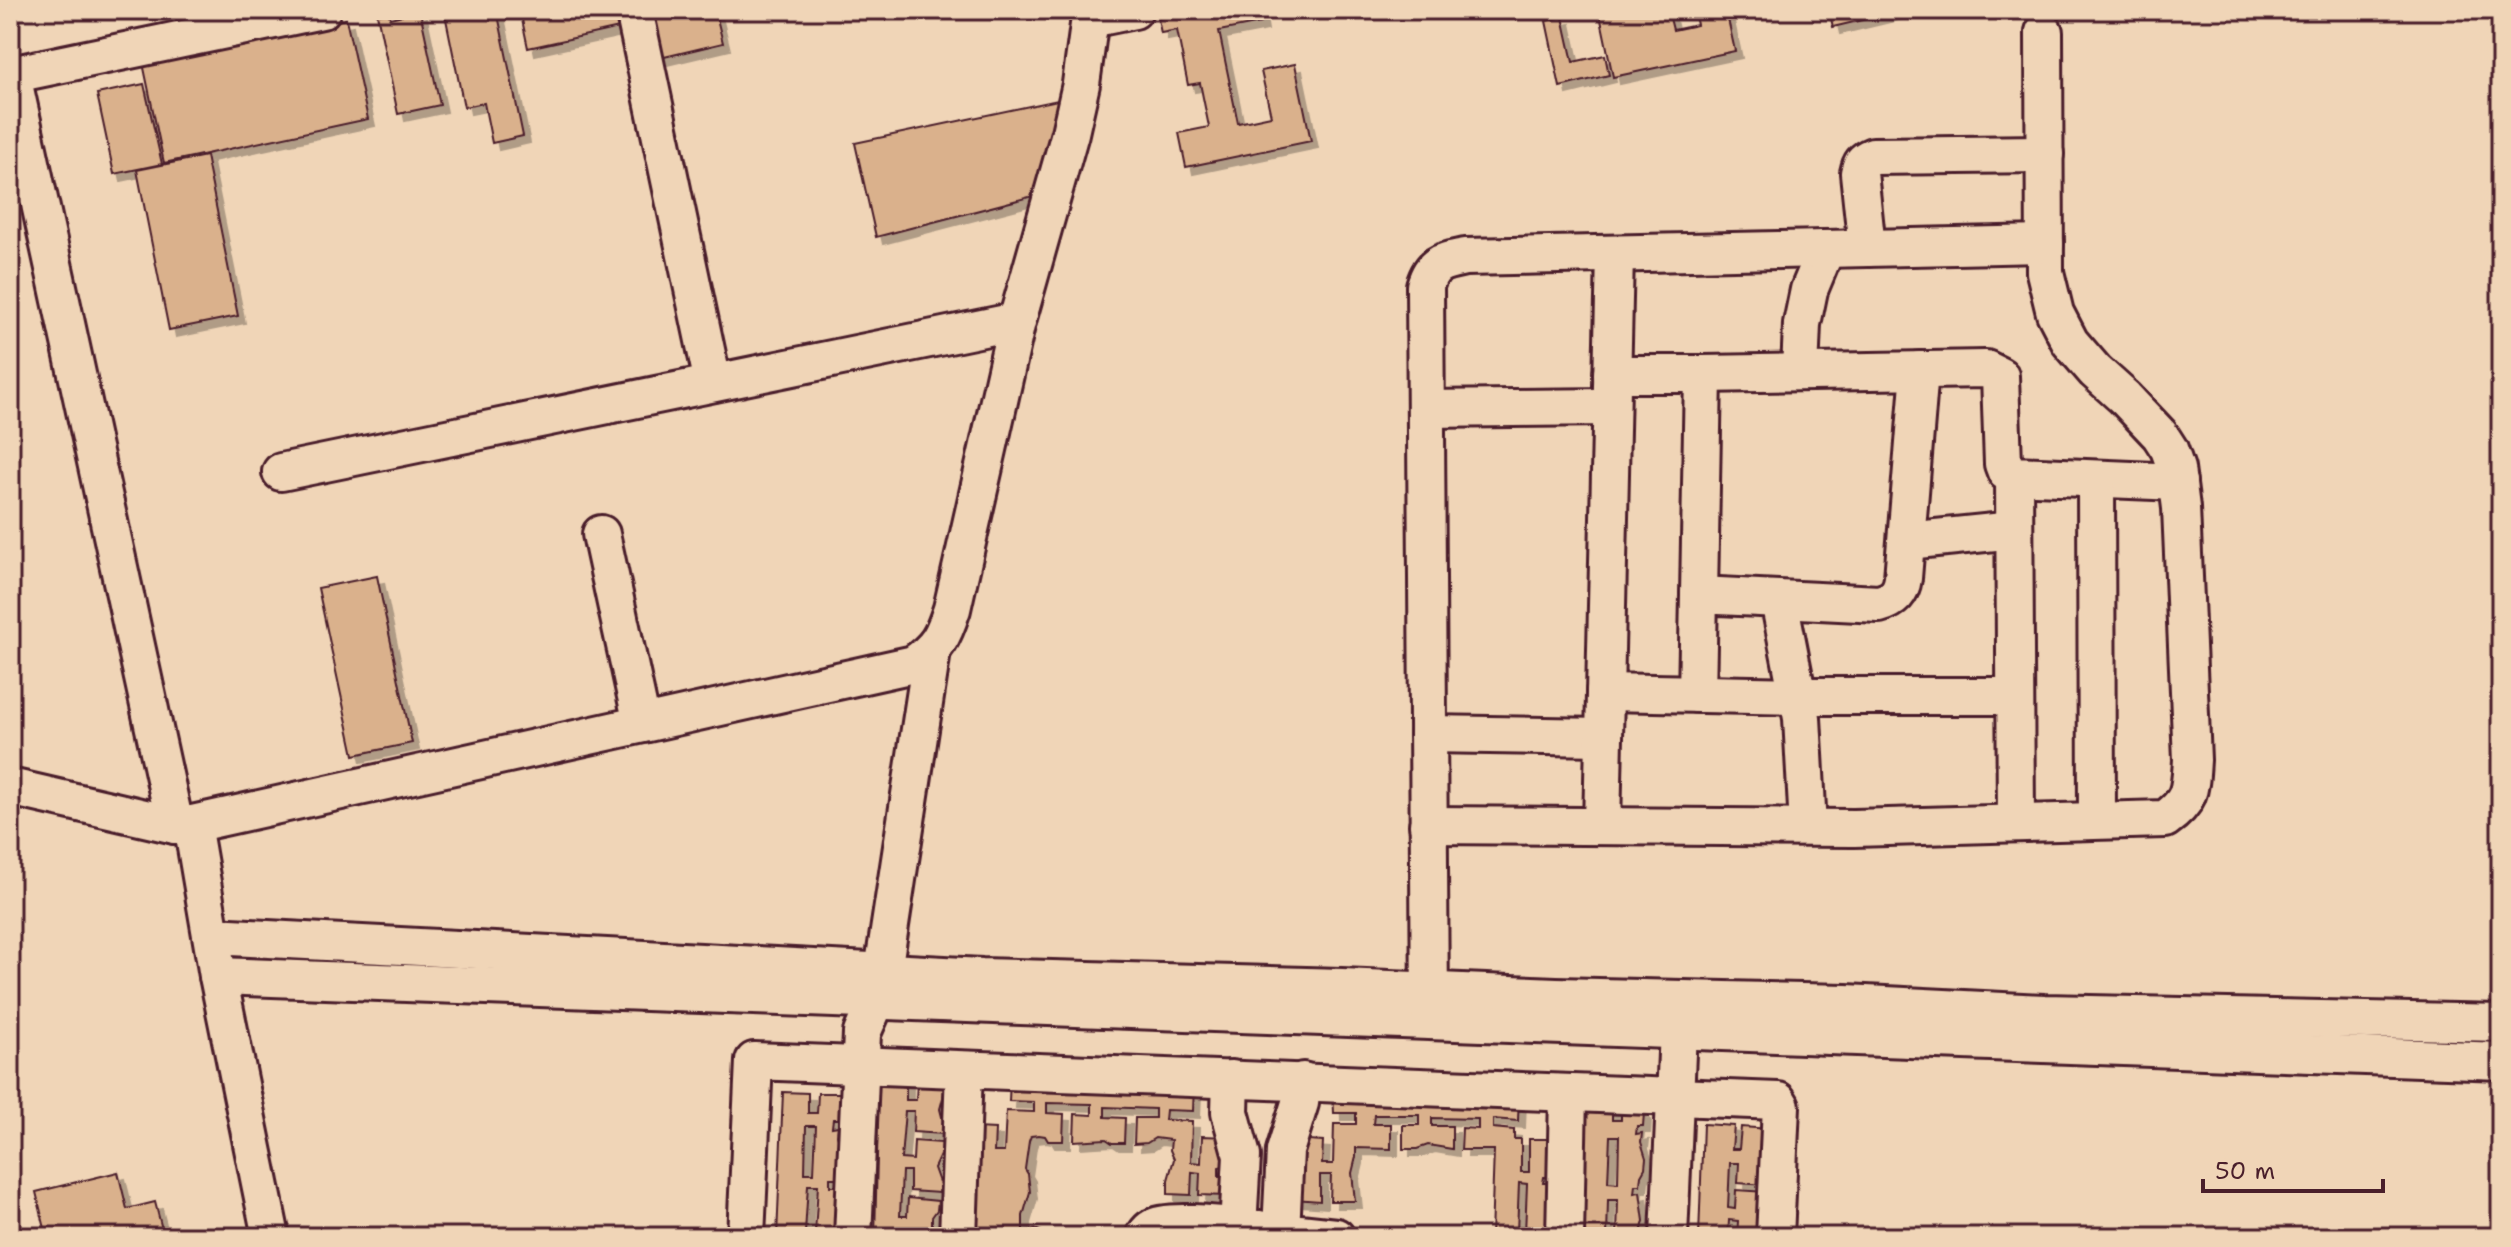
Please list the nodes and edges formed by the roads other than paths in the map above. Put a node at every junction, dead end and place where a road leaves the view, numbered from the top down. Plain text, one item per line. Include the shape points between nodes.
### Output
1 (322, 10) edge
2 (634, 10) edge
3 (1134, 10) edge
4 (1090, 14) edge
5 (2044, 32) dead end
6 (11, 75) edge
7 (2045, 154) junction
8 (2045, 244) junction
9 (1867, 248) junction
10 (1826, 249) junction
11 (1615, 254) junction
12 (1017, 321) junction
13 (1920, 370) junction
14 (1800, 372) junction
15 (1703, 374) junction
16 (713, 383) junction
17 (1612, 390) junction
18 (1426, 409) junction
19 (281, 472) dead end
20 (2014, 475) junction
21 (2096, 479) junction
22 (2178, 482) junction
23 (2014, 530) junction
24 (601, 534) dead end
25 (1907, 541) junction
26 (1699, 595) junction
27 (1779, 600) junction
28 (932, 651) junction
29 (1605, 692) junction
30 (1697, 694) junction
31 (1797, 696) junction
32 (2015, 696) junction
33 (642, 724) junction
34 (1428, 734) junction
35 (1603, 737) junction
36 (10, 787) edge
37 (2097, 820) junction
38 (2016, 823) junction
39 (184, 824) junction
40 (1428, 825) junction
41 (1602, 826) junction
42 (1808, 827) junction
43 (212, 936) junction
44 (218, 976) junction
45 (880, 985) junction
46 (1430, 1006) junction
47 (1679, 1014) junction
48 (2501, 1023) edge
49 (2501, 1061) edge
50 (860, 1066) junction
51 (964, 1070) junction
52 (1231, 1079) junction
53 (1303, 1081) junction
54 (1568, 1094) junction
55 (1676, 1098) junction
56 (1238, 1227) junction
57 (1281, 1231) junction
58 (271, 1237) edge
59 (746, 1237) edge
60 (853, 1237) edge
61 (958, 1237) edge
62 (1144, 1237) edge
63 (1336, 1237) edge
64 (1565, 1237) edge
65 (1669, 1237) edge
66 (1775, 1237) edge

1 - 6 street
2 - 16 street
3 - 4 street
4 - 12 street via 1070,133
5 - 7 street
6 - 39 street
7 - 8 street
7 - 9 street via 1864,160 1859,173
8 - 9 street
8 - 22 street via 2045,272 2055,313 2070,342 2160,435
9 - 10 street
10 - 11 street
10 - 14 street via 1809,290
11 - 17 street
11 - 18 street via 1465,257 1429,271
12 - 16 street
12 - 28 street via 952,609
13 - 14 street
13 - 20 street via 1986,369 2000,376 2003,464
13 - 25 street
14 - 15 street
15 - 17 street
15 - 26 street
16 - 19 street
17 - 18 street
17 - 29 street
18 - 34 street
20 - 21 street
20 - 23 street
21 - 22 street
21 - 37 street
22 - 37 street via 2192,760 2189,794 2165,819
23 - 25 street
23 - 32 street
24 - 33 street
25 - 27 street via 1902,586 1890,601
26 - 27 street
26 - 30 street
27 - 31 street
28 - 33 street via 914,664
28 - 45 street
29 - 30 street
29 - 35 street
30 - 31 street
31 - 32 street
31 - 42 street
32 - 38 street
33 - 39 street
34 - 35 street
34 - 40 street
35 - 41 street
36 - 39 street
37 - 38 street
38 - 42 street
39 - 43 street
40 - 41 street
40 - 46 street
41 - 42 street
43 - 44 street
43 - 45 street via 572,957
44 - 45 street
44 - 58 street
45 - 46 street
45 - 50 street via 862,1033
46 - 47 street
47 - 48 street via 1846,1003
47 - 49 street
47 - 55 street
50 - 51 street
50 - 59 street via 754,1061
50 - 60 street
51 - 52 street
51 - 61 street
52 - 53 street
52 - 56 street via 1230,1112 1242,1156
53 - 54 street
53 - 57 street via 1285,1151
54 - 55 street
54 - 64 street
55 - 65 street
55 - 66 street via 1780,1102
56 - 57 street
56 - 62 street via 1159,1225
57 - 63 street

